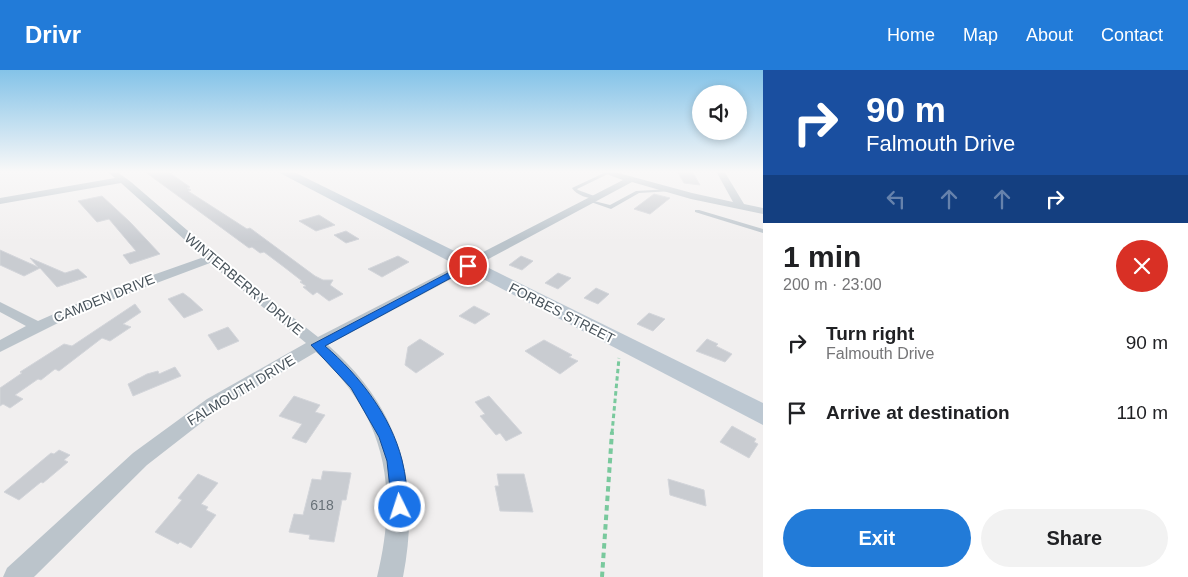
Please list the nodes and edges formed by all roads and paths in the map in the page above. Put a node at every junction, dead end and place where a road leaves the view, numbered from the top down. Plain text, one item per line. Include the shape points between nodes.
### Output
1 (28, 195) edge
2 (139, 195) edge
3 (328, 195) edge
4 (583, 195) edge
5 (602, 195) edge
6 (633, 195) edge
7 (688, 195) edge
8 (733, 195) edge
9 (593, 200) junction
10 (0, 201) edge
11 (741, 208) junction
12 (697, 211) dead end
13 (763, 211) edge
14 (763, 231) edge
15 (213, 258) junction
16 (468, 266) junction
17 (0, 306) edge
18 (36, 326) junction
19 (618, 341) junction
20 (317, 345) junction
21 (0, 347) edge
22 (763, 415) edge
23 (16, 577) edge
24 (390, 577) edge
25 (602, 577) edge

1 - 10 street
2 - 15 street, WINTERBERRY DRIVE
3 - 16 street, FORBES STREET
4 - 9 lane
5 - 9 street, FALMOUTH DRIVE
6 - 9 lane via 611,207
7 - 11 street
8 - 11 street
9 - 16 street, FALMOUTH DRIVE
11 - 13 street
12 - 14 lane
15 - 18 street, CAMDEN DRIVE via 86,303
15 - 20 street, WINTERBERRY DRIVE
16 - 19 street, FORBES STREET
16 - 20 street, FALMOUTH DRIVE
17 - 18 street
18 - 21 street, CAMDEN DRIVE
19 - 22 street, FORBES STREET
19 - 25 path via 618,392 606,496
20 - 23 street, FALMOUTH DRIVE via 242,385 181,426 95,500
20 - 24 street, WINTERBERRY DRIVE via 338,364 370,404 395,461 400,490 400,523

